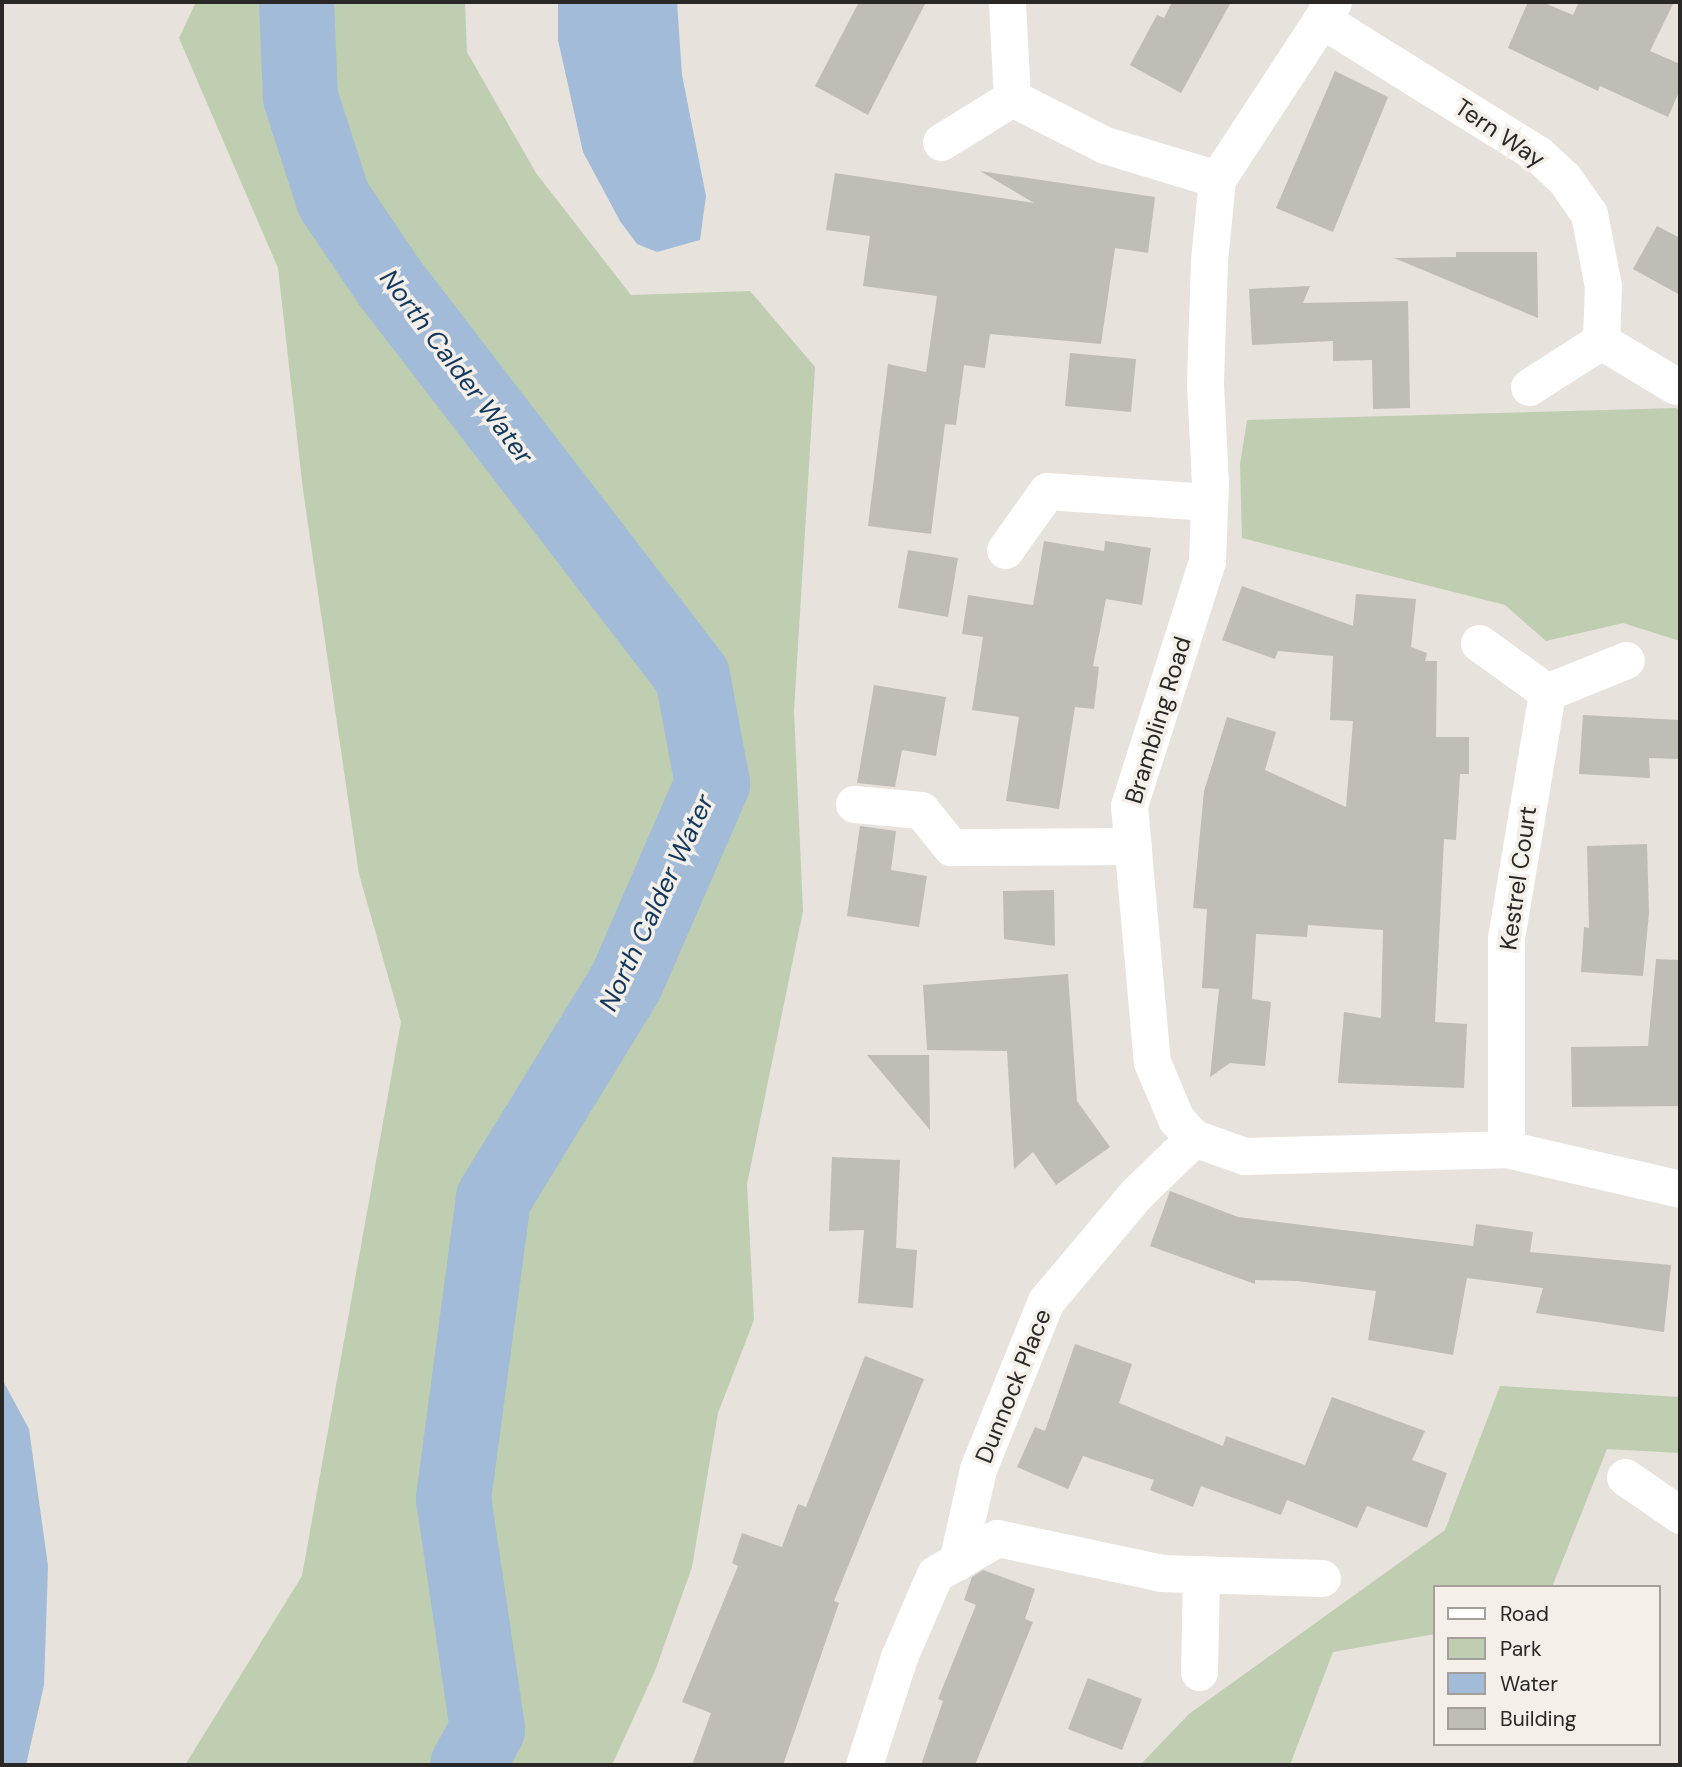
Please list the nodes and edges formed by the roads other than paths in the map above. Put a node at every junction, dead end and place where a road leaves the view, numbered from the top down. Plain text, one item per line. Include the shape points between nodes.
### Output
1 (1007, 3) edge
2 (1329, 12) edge
3 (1012, 98) junction
4 (941, 142) dead end
5 (1217, 179) junction
6 (1601, 341) junction
7 (1676, 386) dead end
8 (1529, 387) dead end
9 (1209, 502) junction
10 (1005, 550) dead end
11 (1479, 643) dead end
12 (1626, 660) dead end
13 (1547, 692) junction
14 (854, 804) dead end
15 (1133, 846) junction
16 (1194, 1138) junction
17 (1506, 1149) junction
18 (1680, 1189) edge
19 (1625, 1477) dead end
20 (1680, 1516) edge
21 (957, 1562) junction
22 (1201, 1574) junction
23 (1322, 1578) dead end
24 (1199, 1672) dead end
25 (864, 1765) edge

1 - 3 street
2 - 5 street, Brambling Road via 1287,68
2 - 6 street, Tern Way via 1539,155 1564,178 1589,214 1603,286
3 - 4 street
3 - 5 street via 1105,145
5 - 9 street, Brambling Road via 1205,384
6 - 7 street
6 - 8 street
9 - 10 street via 1047,491
9 - 15 street, Brambling Road via 1207,561 1129,806
11 - 13 street
12 - 13 street
13 - 17 street, Kestrel Court via 1506,938
14 - 15 street via 920,810 951,847
15 - 16 street, Brambling Road via 1152,1062 1176,1119
16 - 17 street via 1244,1156
16 - 21 street, Dunnock Place via 1137,1193 1046,1301 978,1469
17 - 18 street
19 - 20 street
21 - 22 street via 997,1538 1161,1573
21 - 25 street via 935,1574 899,1657
22 - 23 street
22 - 24 street

